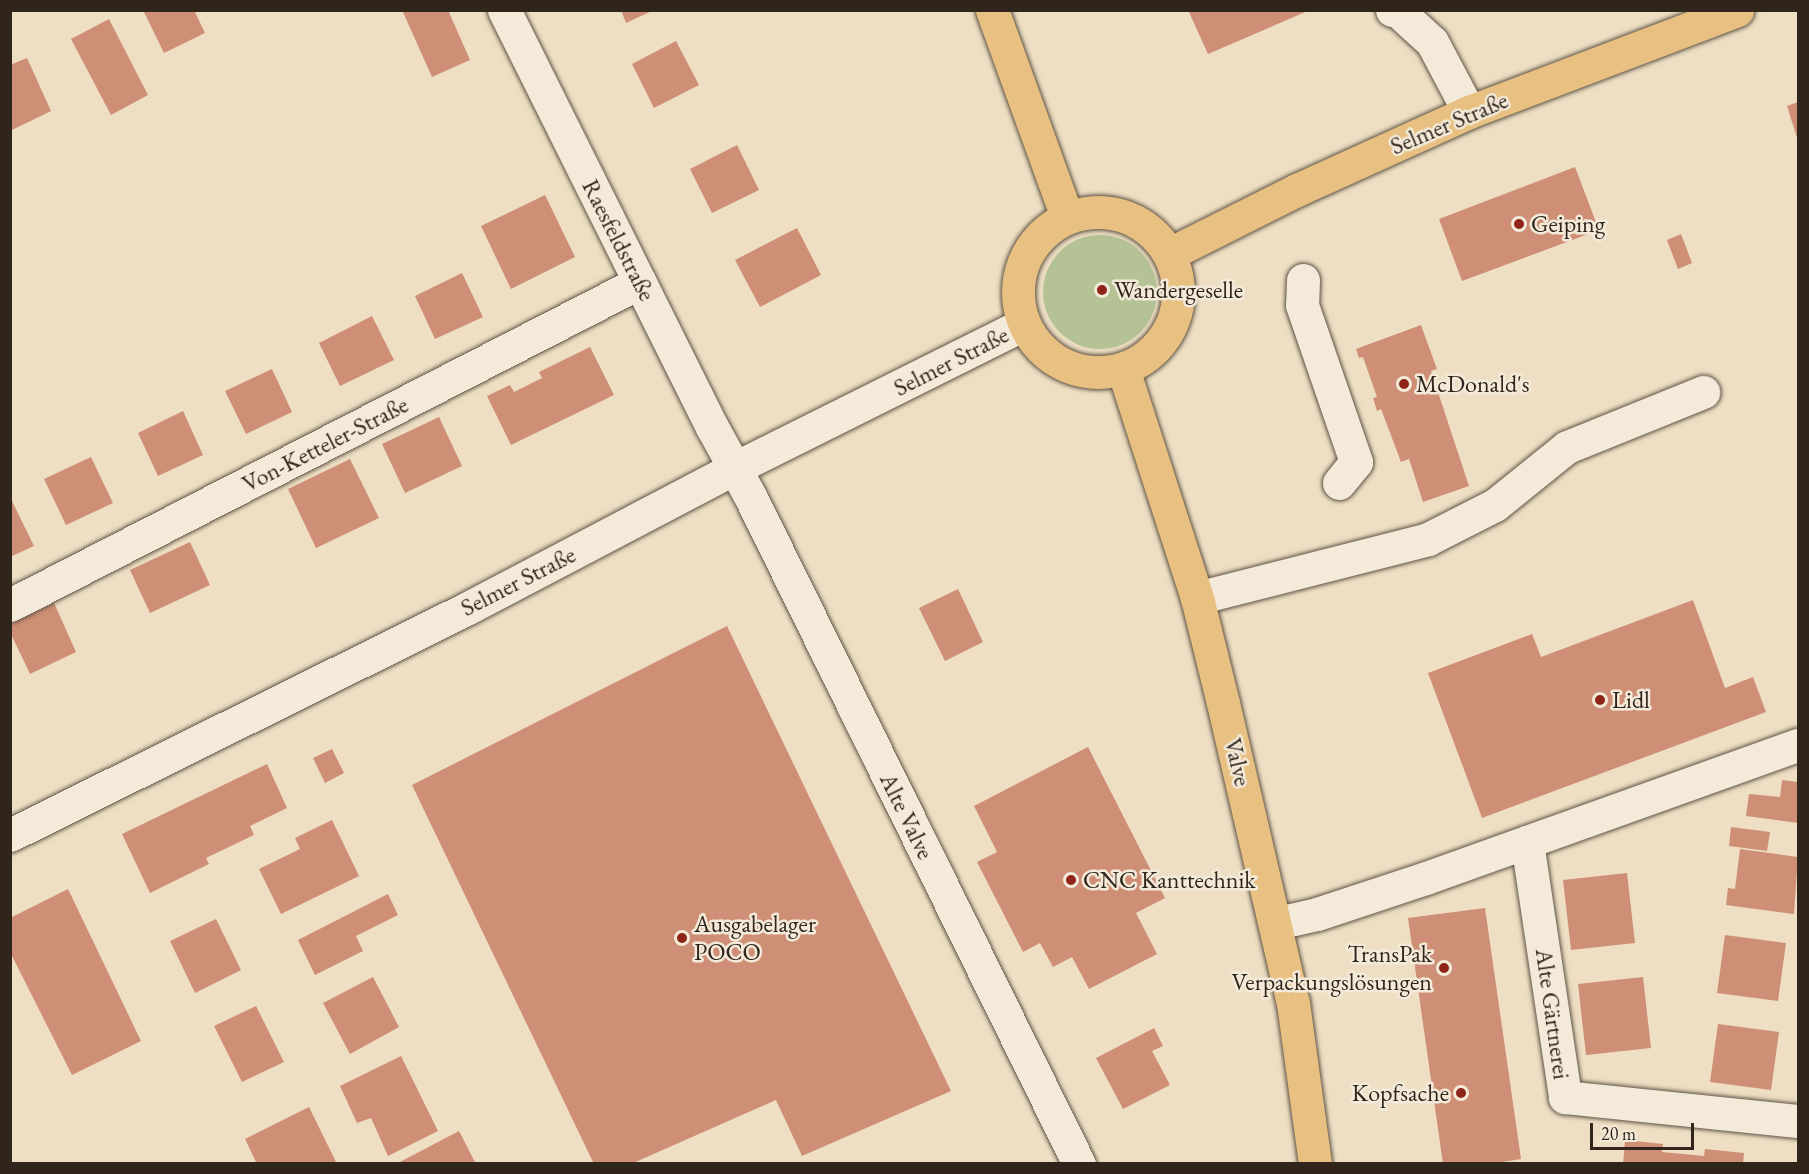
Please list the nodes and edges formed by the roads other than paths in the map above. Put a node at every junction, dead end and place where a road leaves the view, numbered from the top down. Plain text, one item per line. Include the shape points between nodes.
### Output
1 (504, 10) edge
2 (992, 10) edge
3 (1392, 10) edge
4 (1737, 10) edge
5 (1692, 18) edge
6 (1469, 112) junction
7 (1067, 217) junction
8 (1169, 254) junction
9 (1303, 279) dead end
10 (640, 282) junction
11 (1024, 324) junction
12 (1123, 369) junction
13 (1703, 392) dead end
14 (735, 468) junction
15 (1339, 483) dead end
16 (1197, 598) junction
17 (10, 605) edge
18 (1798, 745) edge
19 (10, 835) edge
20 (1527, 842) junction
21 (1277, 923) junction
22 (1798, 1121) edge
23 (1078, 1164) edge
24 (1316, 1164) edge

1 - 10 street, Raesfeldstraße
2 - 7 main road
3 - 6 street via 1432,42
4 - 5 main road, Selmer Straße
5 - 6 main road, Selmer Straße
6 - 8 main road, Selmer Straße via 1296,190
7 - 8 main road via 1096,211 1125,216 1151,230
7 - 11 main road via 1040,235 1022,261 1017,293
8 - 12 main road via 1179,287 1173,322 1153,351
9 - 15 street via 1305,316 1356,462
10 - 14 street, Raesfeldstraße
10 - 17 street, Von-Ketteler-Straße
11 - 12 main road via 1040,349 1065,366 1093,373
11 - 14 street, Selmer Straße
12 - 16 main road, Valve
13 - 16 street via 1567,447 1495,504 1428,539
14 - 19 street, Selmer Straße via 457,613
14 - 23 street, Alte Valve
16 - 21 main road, Valve
18 - 20 street
20 - 21 street via 1317,915
20 - 22 street, Alte Gärtnerei via 1566,1097
21 - 24 main road, Valve via 1293,1002

